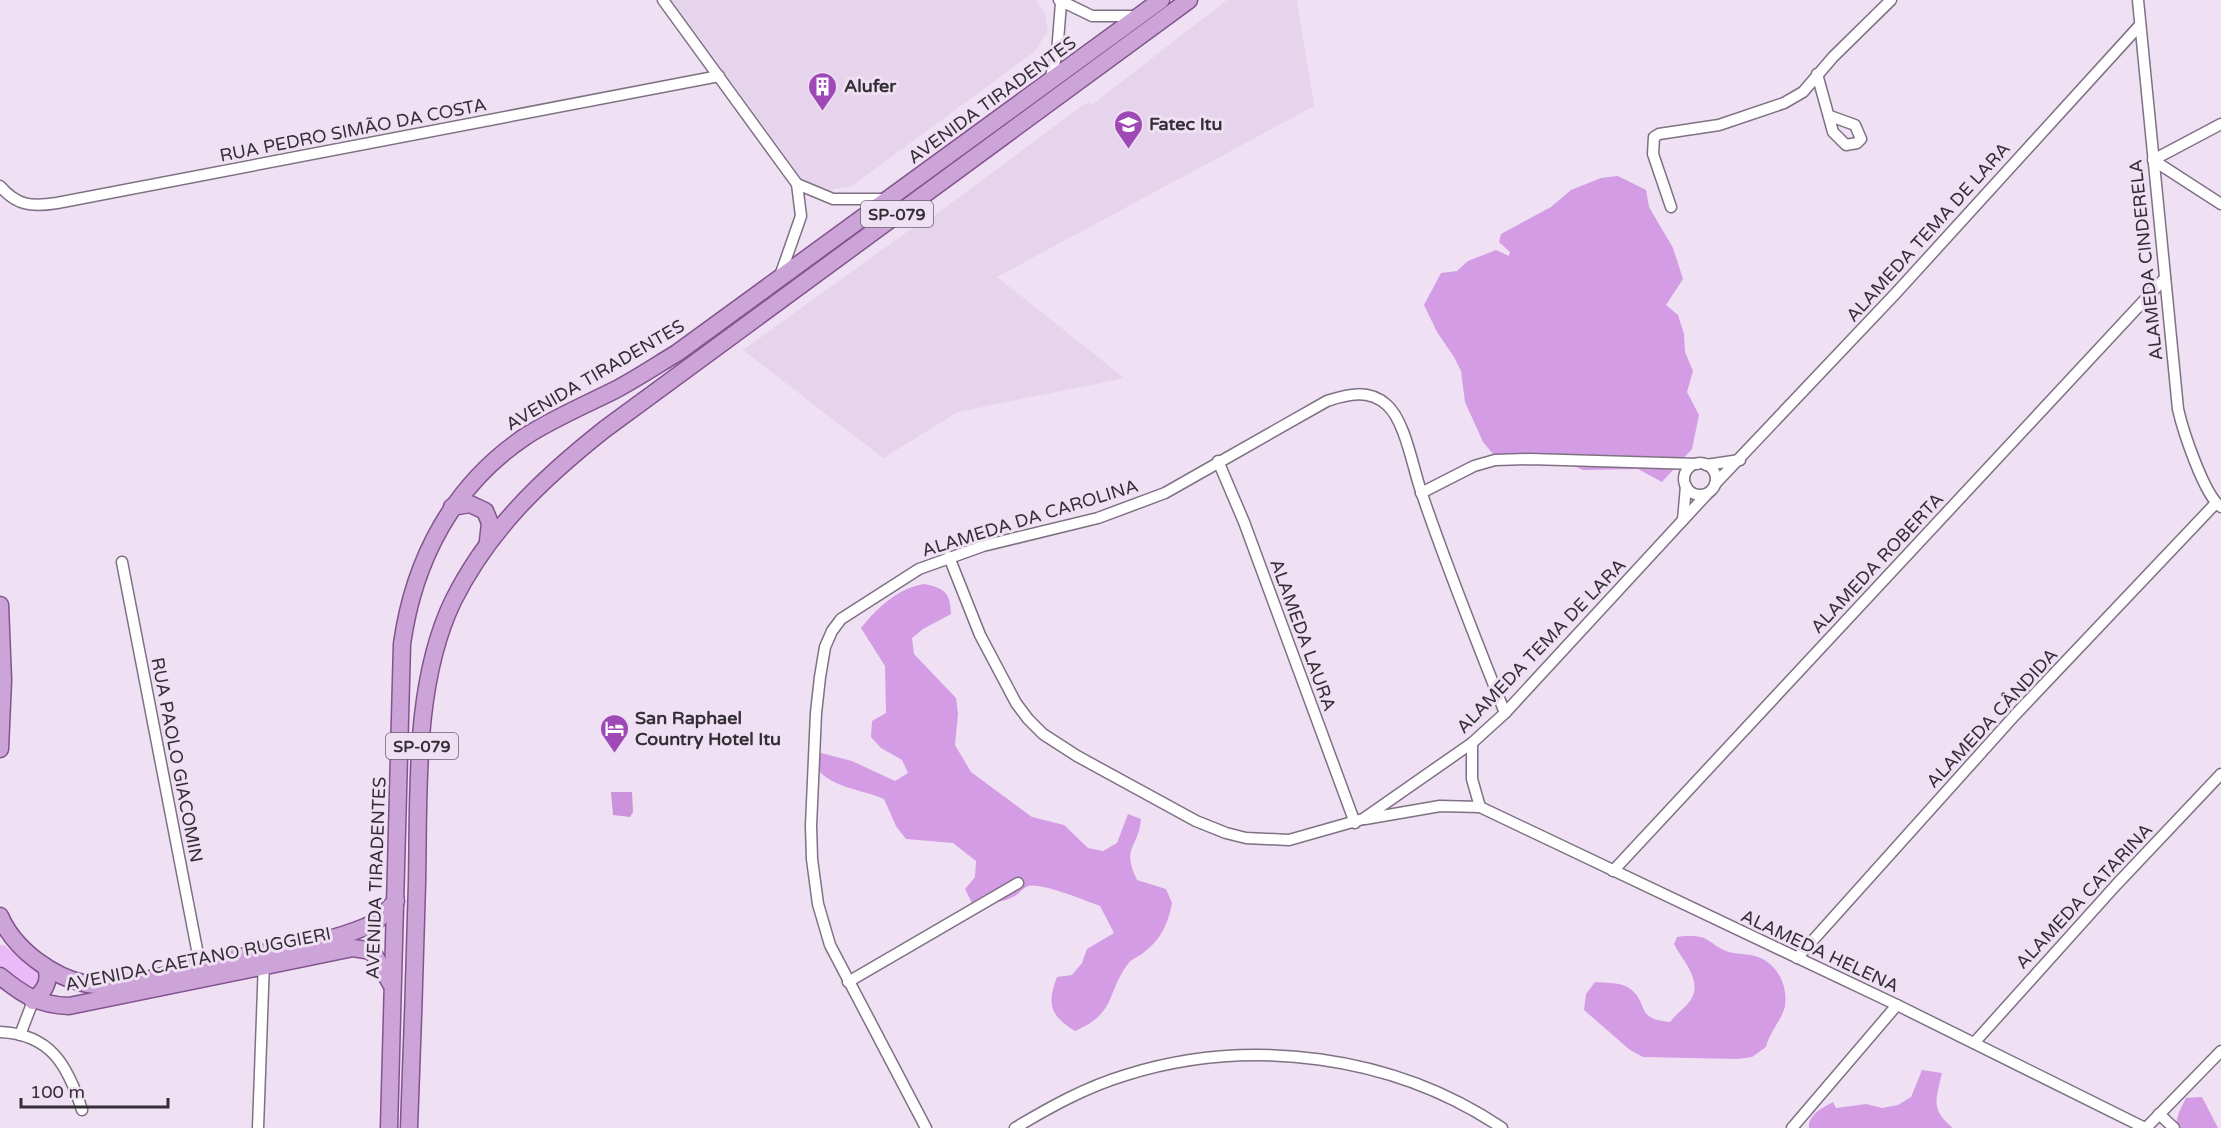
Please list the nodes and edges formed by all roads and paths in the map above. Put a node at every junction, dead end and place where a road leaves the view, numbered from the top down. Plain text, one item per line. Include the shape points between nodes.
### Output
1 (663, 0) edge
2 (1189, 0) edge
3 (1891, 0) edge
4 (2138, 0) edge
5 (1060, 2) edge
6 (1152, 5) edge
7 (2139, 25) junction
8 (1817, 74) junction
9 (719, 76) junction
10 (1050, 82) junction
11 (1830, 116) dead end
12 (2221, 124) edge
13 (2153, 160) junction
14 (797, 184) junction
15 (0, 186) edge
16 (889, 198) junction
17 (2221, 204) edge
18 (1671, 207) dead end
19 (2165, 278) junction
20 (779, 279) junction
21 (1740, 460) junction
22 (1218, 461) junction
23 (1663, 462) junction
24 (1701, 464) junction
25 (1685, 482) junction
26 (1715, 484) junction
27 (1421, 493) junction
28 (1707, 494) junction
29 (2218, 505) edge
30 (452, 507) junction
31 (1683, 520) junction
32 (488, 542) junction
33 (949, 557) junction
34 (122, 562) dead end
35 (0, 605) edge
36 (1505, 713) junction
37 (1472, 743) junction
38 (0, 749) edge
39 (2221, 774) edge
40 (1480, 807) junction
41 (1359, 821) junction
42 (1613, 871) junction
43 (1018, 883) dead end
44 (396, 900) junction
45 (0, 916) edge
46 (377, 921) junction
47 (8, 939) edge
48 (372, 951) junction
49 (1797, 958) junction
50 (264, 959) junction
51 (200, 965) junction
52 (46, 967) junction
53 (0, 976) edge
54 (848, 982) junction
55 (392, 986) junction
56 (33, 1001) junction
57 (1897, 1005) junction
58 (0, 1032) edge
59 (20, 1035) junction
60 (1974, 1043) junction
61 (2221, 1051) edge
62 (82, 1110) dead end
63 (2159, 1114) junction
64 (258, 1128) edge
65 (389, 1128) edge
66 (409, 1128) edge
67 (926, 1128) edge
68 (1015, 1128) edge
69 (1502, 1128) edge
70 (1792, 1128) edge
71 (2145, 1128) edge
72 (2174, 1128) edge

1 - 9 street
2 - 32 main road, AVENIDA TIRADENTES / SP-079 via 597,436 533,489
3 - 8 street
4 - 7 street, ALAMEDA CINDERELA
5 - 6 street via 1092,16
5 - 10 street via 1057,53
6 - 10 main road, AVENIDA TIRADENTES / SP-079
7 - 13 street, ALAMEDA CINDERELA
7 - 21 street, ALAMEDA TEMA DE LARA
8 - 11 street
8 - 18 street via 1803,92 1761,112 1719,125 1654,137 1653,154
9 - 14 street
9 - 15 street, RUA PEDRO SIMÃO DA COSTA via 57,203 22,204
10 - 16 main road, AVENIDA TIRADENTES / SP-079
12 - 13 street
13 - 17 street
13 - 19 street, ALAMEDA CINDERELA
14 - 16 street via 833,199
14 - 20 street via 801,216
16 - 20 main road, AVENIDA TIRADENTES / SP-079
19 - 29 street, ALAMEDA CINDERELA via 2178,410
19 - 42 street, ALAMEDA ROBERTA
20 - 30 main road, AVENIDA TIRADENTES / SP-079 via 677,353 510,447
21 - 24 street
21 - 26 street, ALAMEDA TEMA DE LARA
22 - 27 street, ALAMEDA DA CAROLINA via 1327,401 1361,394 1383,402 1399,421
22 - 33 street, ALAMEDA DA CAROLINA via 1165,493 1098,518
22 - 41 street, ALAMEDA LAURA
23 - 24 street
23 - 25 street
23 - 27 street via 1495,460 1474,466
24 - 25 street via 1687,471
24 - 26 street via 1714,473
25 - 28 street via 1695,494
25 - 31 street
26 - 28 street, ALAMEDA TEMA DE LARA
27 - 36 street, ALAMEDA DA CAROLINA
28 - 31 street, ALAMEDA TEMA DE LARA
29 - 49 street, ALAMEDA CÂNDIDA via 2015,715
30 - 32 main road via 470,504 485,511 490,523
30 - 44 main road, AVENIDA TIRADENTES / SP-079 via 428,549 411,595 402,644
31 - 36 street, ALAMEDA TEMA DE LARA
32 - 66 main road, AVENIDA TIRADENTES / SP-079 via 453,602 424,701
33 - 41 street, ALAMEDA TEMA DE LARA via 980,635 1007,686 1043,734 1186,816 1226,833 1290,840
33 - 54 street, ALAMEDA DA CAROLINA via 919,569 842,619 825,647 816,713 812,859 822,925
34 - 51 street, RUA PAOLO GIACOMIN
35 - 38 main road
36 - 37 street, ALAMEDA TEMA DE LARA
37 - 40 street via 1472,779
37 - 41 street, ALAMEDA TEMA DE LARA
39 - 60 street, ALAMEDA CATARINA
40 - 41 street, ALAMEDA HELENA via 1440,806
40 - 42 street, ALAMEDA HELENA
42 - 49 street, ALAMEDA HELENA
43 - 54 street
44 - 46 main road, AVENIDA CAETANO RUGGIERI
44 - 55 main road, AVENIDA TIRADENTES / SP-079
45 - 47 main road, AVENIDA CAETANO RUGGIERI
46 - 48 main road via 371,933
46 - 50 main road, AVENIDA CAETANO RUGGIERI
47 - 52 main road, AVENIDA CAETANO RUGGIERI
48 - 50 main road, AVENIDA CAETANO RUGGIERI via 353,948
48 - 55 main road
49 - 57 street, ALAMEDA HELENA
50 - 51 main road, AVENIDA CAETANO RUGGIERI
50 - 56 main road, AVENIDA CAETANO RUGGIERI via 69,1006
50 - 64 street
51 - 52 main road, AVENIDA CAETANO RUGGIERI via 142,980 100,985 87,984
52 - 56 main road via 49,974 45,988
53 - 56 main road, AVENIDA CAETANO RUGGIERI
54 - 67 street, ALAMEDA DA CAROLINA
55 - 65 main road, AVENIDA TIRADENTES / SP-079
56 - 59 street
57 - 60 street, ALAMEDA HELENA
57 - 70 street
58 - 59 street
59 - 62 street via 48,1046 66,1067
60 - 71 street, ALAMEDA HELENA
61 - 63 street
63 - 71 street
63 - 72 street
68 - 69 street via 1050,1107 1125,1075 1194,1060 1270,1055 1395,1075 1435,1090

